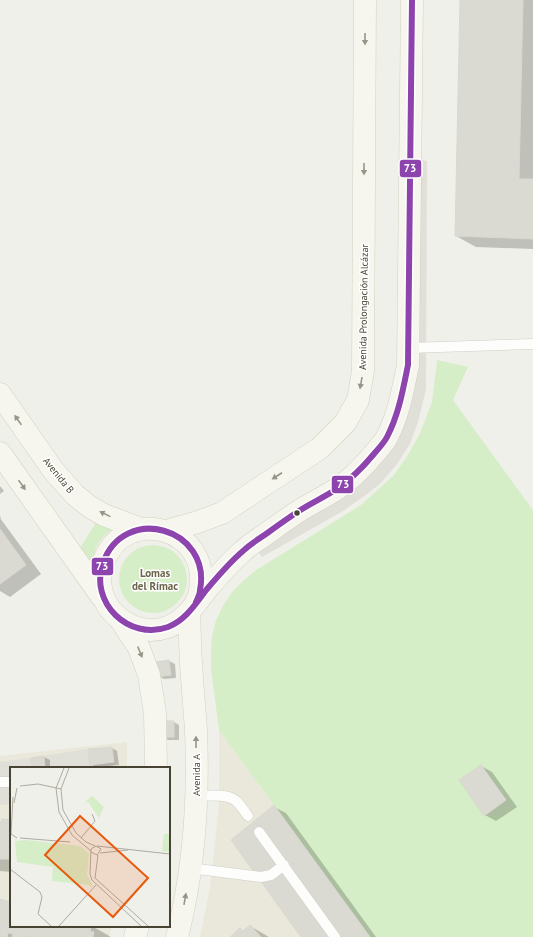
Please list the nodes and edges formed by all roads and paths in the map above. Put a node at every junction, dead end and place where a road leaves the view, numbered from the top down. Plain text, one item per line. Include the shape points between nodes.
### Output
1 (365, 0) edge
2 (412, 0) edge
3 (533, 344) edge
4 (408, 348) junction
5 (0, 394) edge
6 (0, 453) edge
7 (141, 529) junction
8 (166, 531) junction
9 (193, 607) junction
10 (113, 611) junction
11 (156, 767) edge
12 (196, 796) junction
13 (248, 816) dead end
14 (259, 832) dead end
15 (284, 865) junction
16 (190, 868) junction
17 (138, 927) edge
18 (175, 930) edge
19 (135, 937) edge
20 (335, 937) edge

1 -> 8 main road, Avenida Prolongación Alcázar via 363,372 358,400 345,423 320,448 222,513
2 - 4 main road
3 - 4 lane
4 - 9 main road via 408,365 399,408 387,438 364,466 338,488 244,549
7 -> 5 main road, Avenida B via 90,507 75,494 53,470
6 -> 10 main road
7 - 8 main road
7 - 10 main road via 117,541 102,564 101,591
8 - 9 main road via 178,536 187,544 200,566 200,590
9 - 10 main road via 180,621 156,630 130,626
12 -> 9 main road, Avenida A via 196,733 192,677
10 -> 11 main road via 139,648 149,675 155,713
12 - 13 lane via 231,798
12 - 16 main road, Avenida A
14 - 15 lane
15 - 16 lane via 271,875 262,877
15 - 20 lane
18 -> 16 main road, Avenida A
17 - 19 main road

